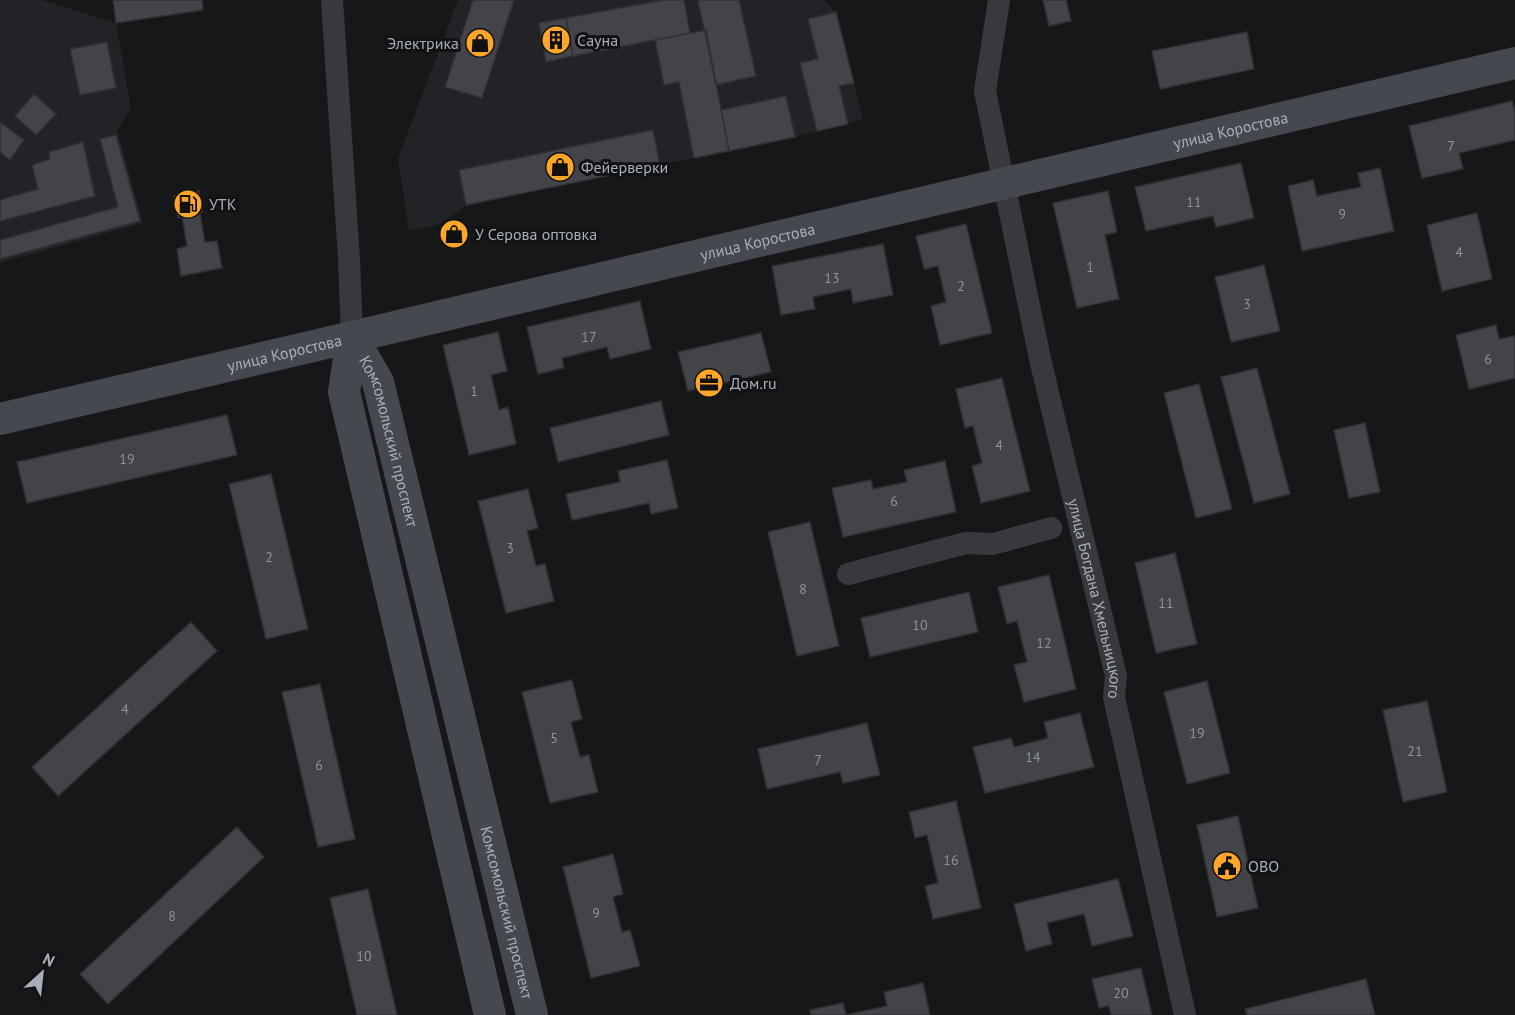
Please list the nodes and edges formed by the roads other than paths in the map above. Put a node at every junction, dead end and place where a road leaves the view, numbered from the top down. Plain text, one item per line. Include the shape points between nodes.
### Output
1 (332, 0) edge
2 (999, 0) edge
3 (1515, 63) edge
4 (1004, 184) junction
5 (352, 338) junction
6 (0, 419) edge
7 (1051, 528) dead end
8 (848, 574) dead end
9 (490, 1015) edge
10 (532, 1015) edge
11 (1185, 1015) edge

1 - 5 street
2 - 4 street, улица Богдана Хмельницкого via 985,91
3 - 4 main road, улица Коростова
4 - 5 main road, улица Коростова
4 - 11 street, улица Богдана Хмельницкого via 1040,359 1116,676 1114,697
5 - 6 main road, улица Коростова
5 - 9 main road, Комсомольский проспект via 344,392
5 - 10 main road, Комсомольский проспект via 378,381
7 - 8 street via 993,544 966,543

